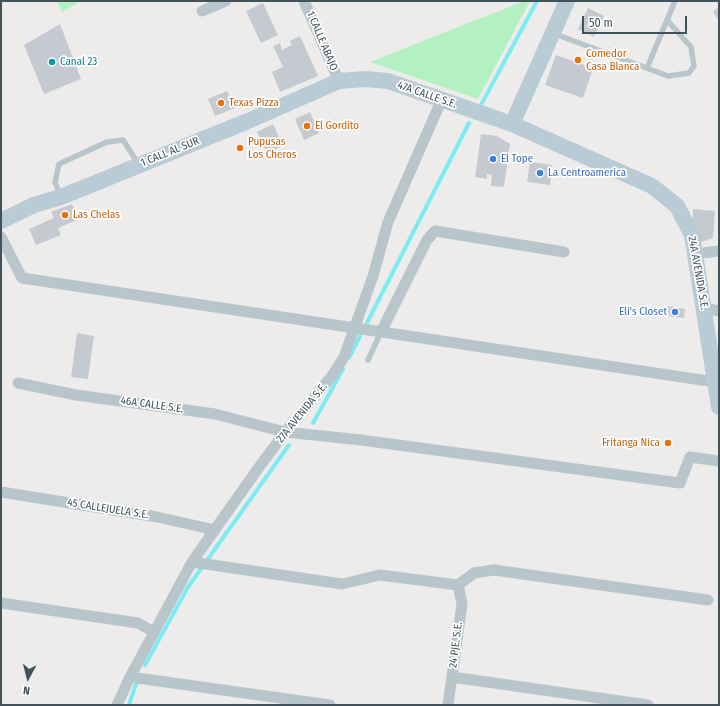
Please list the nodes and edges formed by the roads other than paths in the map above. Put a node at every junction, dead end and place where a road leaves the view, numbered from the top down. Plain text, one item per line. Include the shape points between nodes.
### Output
1 (226, 1) edge
2 (304, 1) edge
3 (567, 1) edge
4 (675, 1) edge
5 (202, 11) dead end
6 (668, 20) junction
7 (552, 33) junction
8 (647, 68) junction
9 (339, 81) junction
10 (442, 99) junction
11 (512, 124) junction
12 (140, 165) junction
13 (61, 197) junction
14 (1, 221) edge
15 (1, 237) edge
16 (719, 251) edge
17 (564, 252) dead end
18 (695, 254) junction
19 (712, 309) edge
20 (367, 330) junction
21 (368, 360) dead end
22 (715, 382) junction
23 (18, 383) dead end
24 (719, 408) edge
25 (287, 432) junction
26 (719, 461) edge
27 (1, 492) edge
28 (214, 530) junction
29 (196, 563) junction
30 (458, 586) junction
31 (708, 600) dead end
32 (1, 603) edge
33 (154, 632) junction
34 (131, 677) junction
35 (452, 677) junction
36 (117, 705) edge
37 (330, 705) edge
38 (448, 705) edge
39 (648, 705) edge

1 - 5 street
2 - 9 street, 1 CALLE ABAJO
3 - 7 street
4 - 6 lane
6 - 8 lane
6 - 8 lane via 691,47 694,66 689,73 668,76
7 - 8 lane
7 - 11 street
9 - 10 street, 47A CALLE S.E. via 365,78 388,81
9 - 12 street, 1 CALL AL SUR
10 - 11 street, 47A CALLE S.E.
10 - 20 street, 27A AVENIDA S.E. via 388,222
11 - 18 street, 24A AVENIDA S.E. via 652,186 676,206 692,234
12 - 13 street, 1 CALL AL SUR
12 - 13 lane via 123,140 107,142 59,164 55,182
13 - 14 street, 1 CALL AL SUR via 34,205
15 - 20 street via 22,278
16 - 18 street
17 - 20 street via 435,231
18 - 19 street, 24A AVENIDA S.E.
19 - 22 street, 24A AVENIDA S.E.
20 - 21 lane
20 - 22 street
20 - 25 street, 27A AVENIDA S.E.
22 - 24 street, 24A AVENIDA S.E.
23 - 25 street, 46A CALLE S.E. via 76,395 215,414
25 - 26 street, 46A CALLE S.E. via 680,483 690,457
25 - 28 street, 27A AVENIDA S.E.
27 - 28 street, 45 CALLEJUELA S.E. via 157,516
28 - 29 street, 27A AVENIDA S.E.
29 - 30 street via 342,584 380,575
29 - 33 street, 27A AVENIDA S.E.
30 - 31 street via 474,573 494,570
30 - 35 street, 24 PJE. S.E. via 462,604
32 - 33 street via 138,623
33 - 34 street, 27A AVENIDA S.E.
34 - 36 street, 27A AVENIDA S.E.
34 - 37 street
35 - 38 street, 24 PJE. S.E.
35 - 39 street

